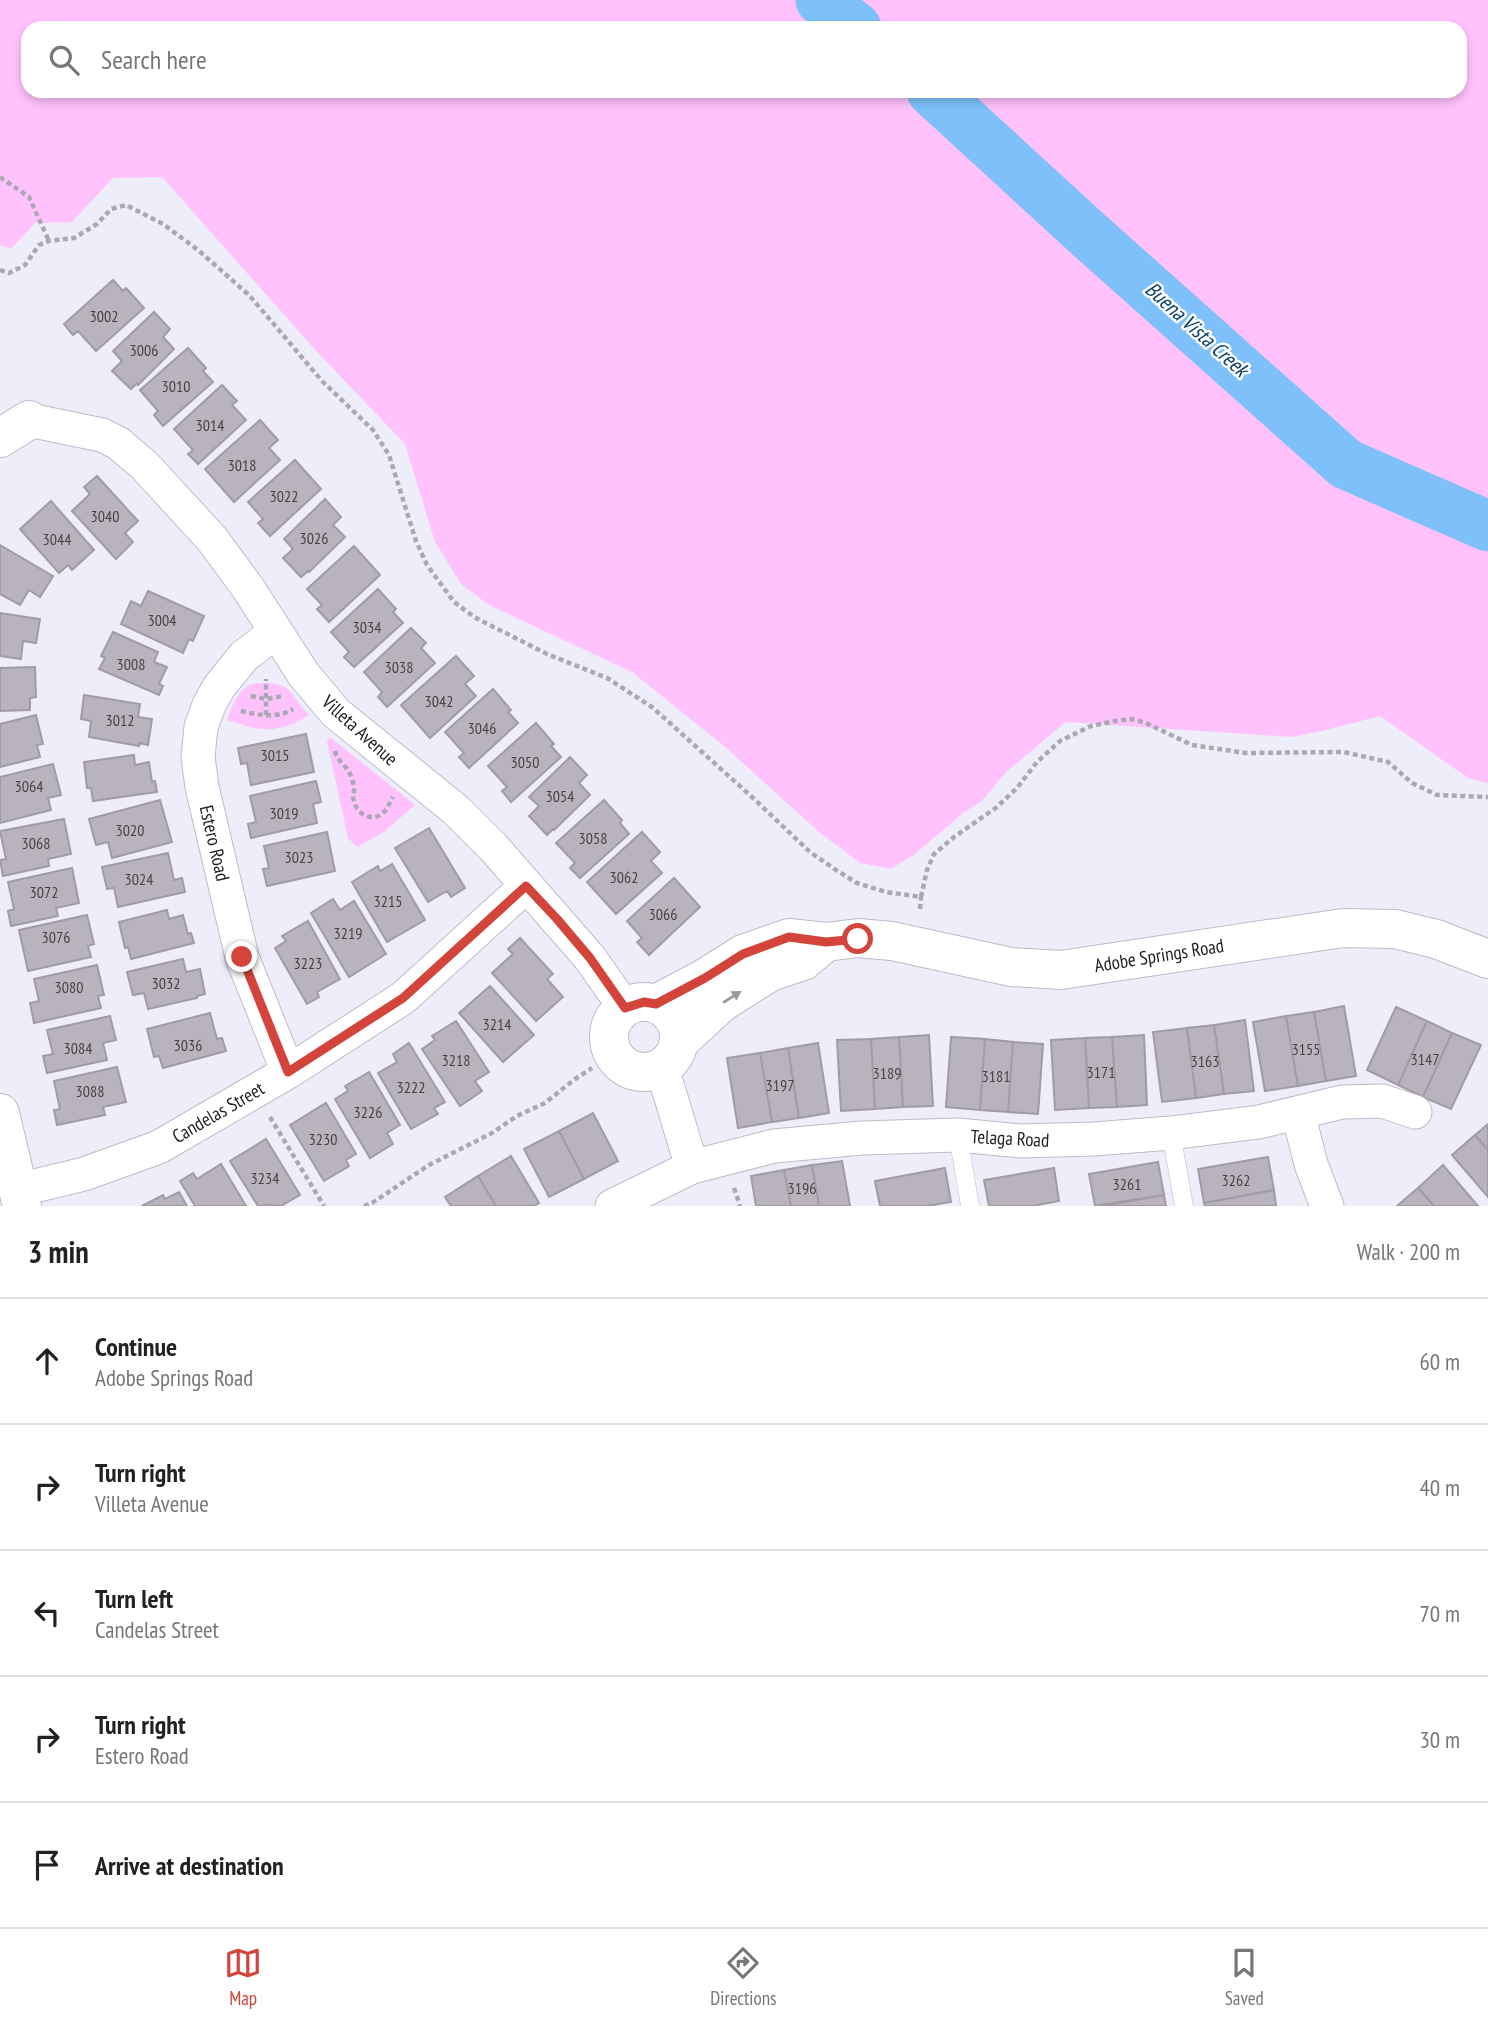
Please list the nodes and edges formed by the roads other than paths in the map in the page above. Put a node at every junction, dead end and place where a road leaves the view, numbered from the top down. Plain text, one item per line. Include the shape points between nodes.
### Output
1 (15, 429) edge
2 (276, 632) junction
3 (526, 886) junction
4 (826, 942) junction
5 (1488, 958) edge
6 (641, 1006) junction
7 (671, 1054) junction
8 (288, 1072) junction
9 (1415, 1112) dead end
10 (0, 1113) edge
11 (1298, 1113) junction
12 (1171, 1133) junction
13 (958, 1135) junction
14 (692, 1167) junction
15 (20, 1198) edge
16 (612, 1206) edge
17 (970, 1206) edge
18 (1184, 1206) edge
19 (1327, 1206) edge

1 - 2 street, Villeta Avenue via 102,435 118,443 145,465 212,540
2 - 3 street, Villeta Avenue via 304,676 336,713 456,810
2 - 8 street, Estero Road via 244,656 219,687 201,727 198,757 242,957
3 - 6 street, Villeta Avenue via 590,958
3 - 8 street, Candelas Street via 403,998
4 - 5 street, Adobe Springs Road via 892,941 1011,967 1061,970 1343,928 1395,929
4 - 6 street, Adobe Springs Road via 789,937 743,954 705,978
7 -> 4 street via 721,1003 771,972 803,961
6 - 7 street via 667,1010 674,1019 679,1030
6 - 7 street via 614,1020 609,1032 614,1055 621,1064 641,1073 652,1072
7 - 14 street
8 - 15 street, Candelas Street via 159,1147
9 - 11 street, Telaga Road via 1382,1101 1342,1102
10 - 15 street
11 - 12 street, Telaga Road
11 - 19 street
12 - 13 street, Telaga Road via 1021,1141
12 - 18 lane
13 - 14 street, Telaga Road via 774,1146
13 - 17 lane
14 - 16 street, Telaga Road

